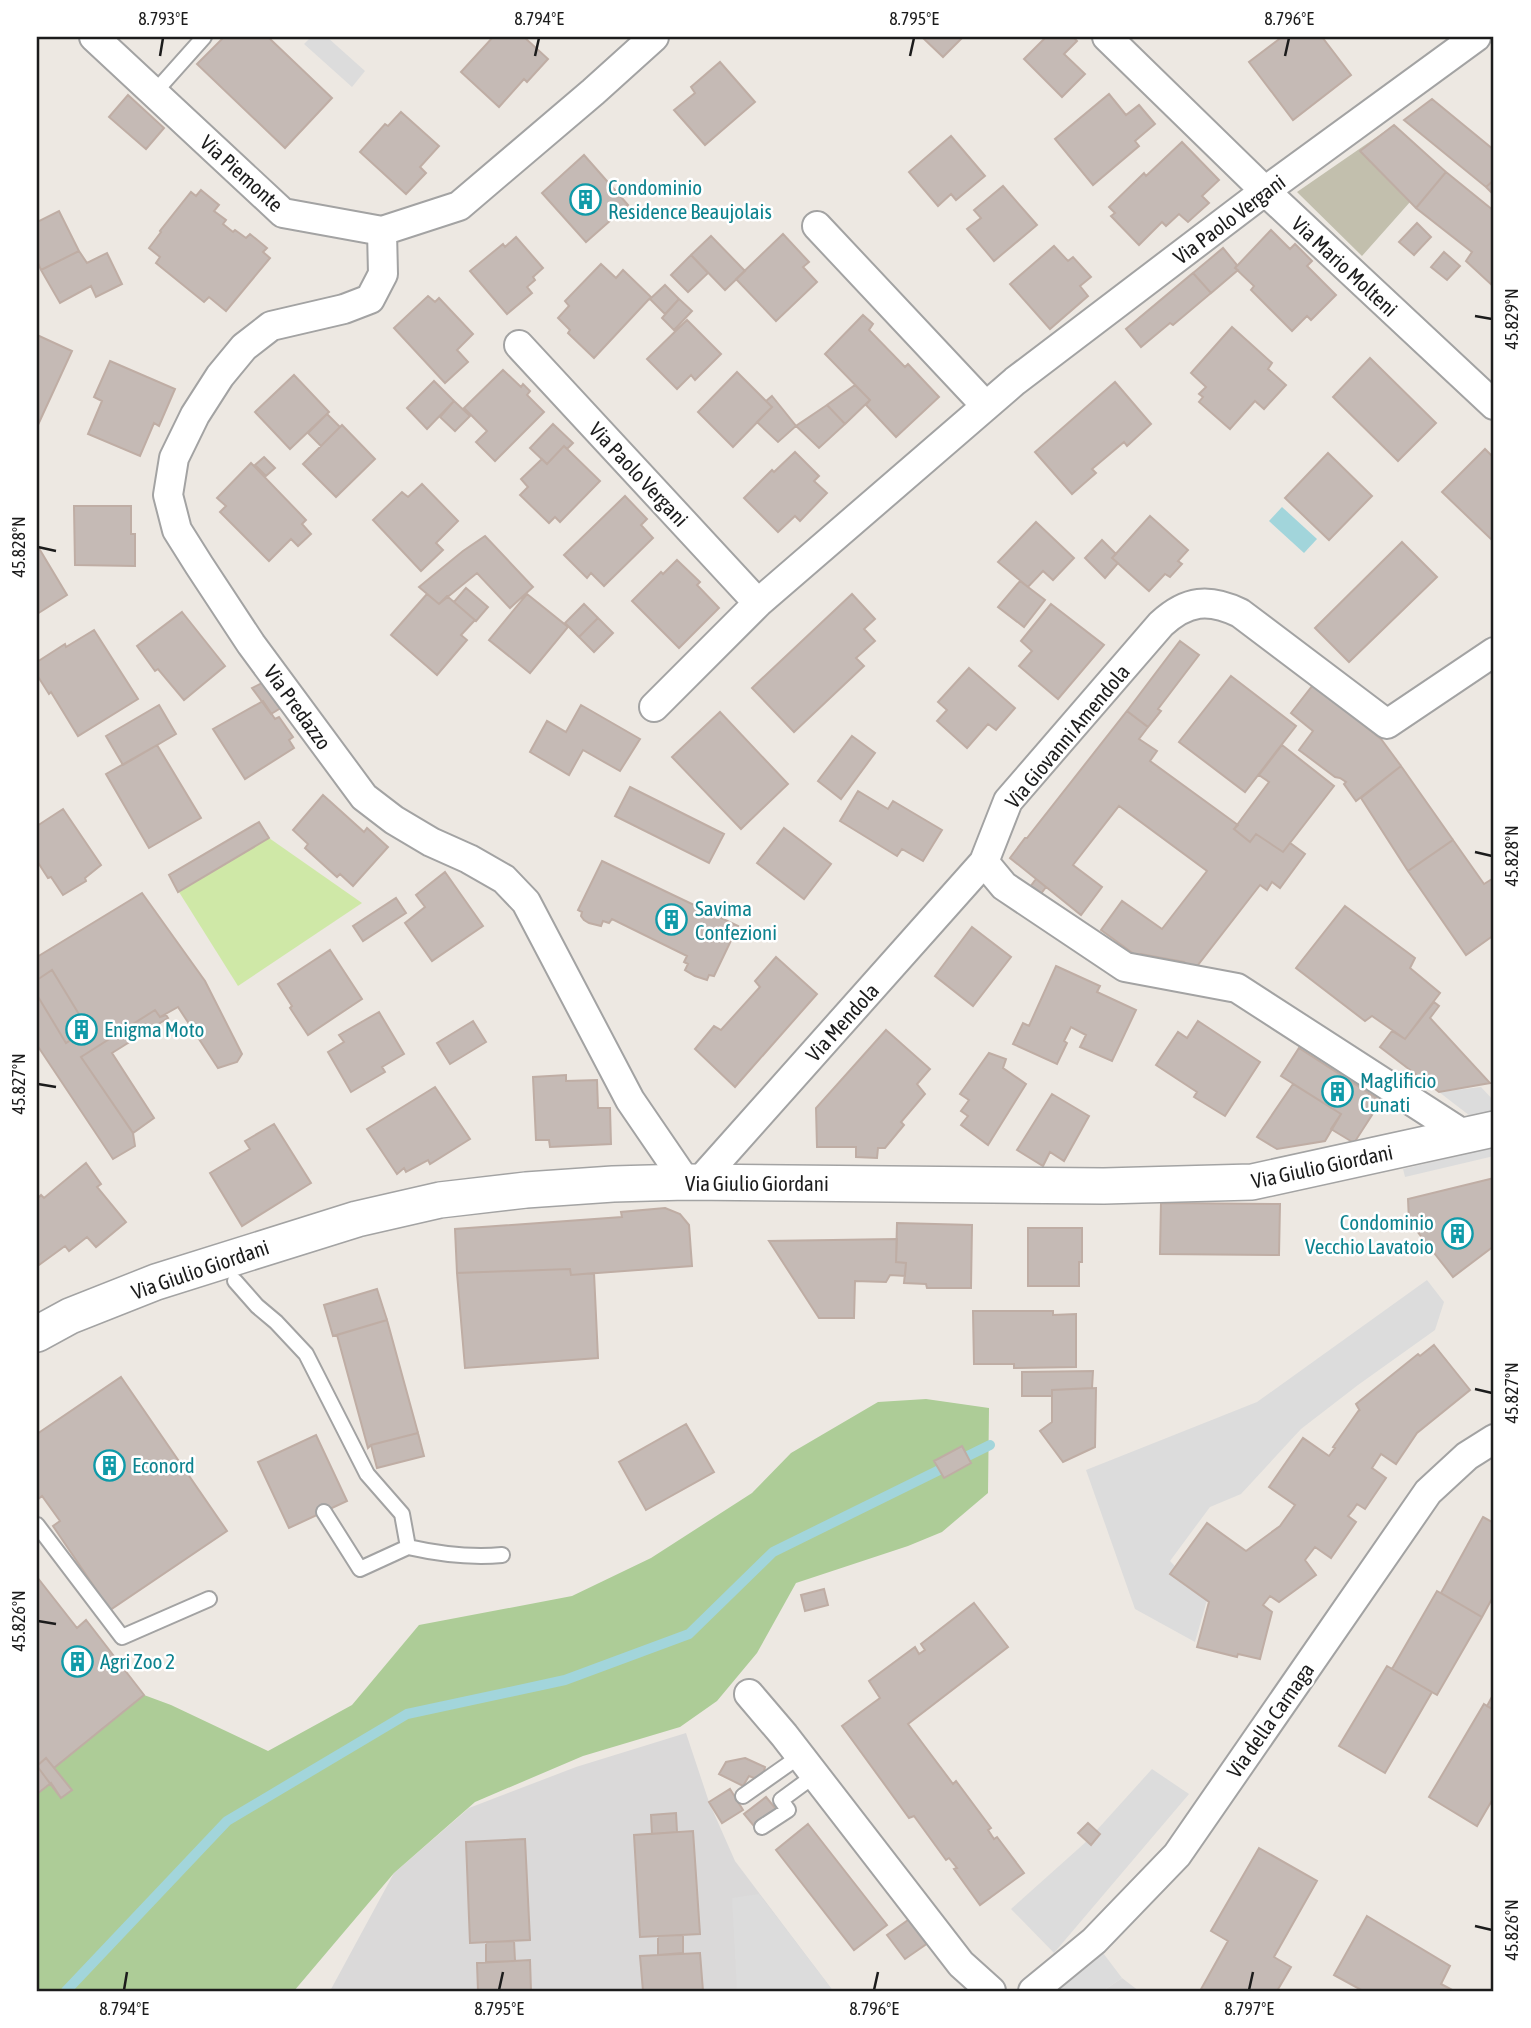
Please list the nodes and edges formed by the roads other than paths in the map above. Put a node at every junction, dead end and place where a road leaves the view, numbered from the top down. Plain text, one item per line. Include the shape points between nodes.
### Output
1 (94, 37) edge
2 (204, 37) edge
3 (654, 37) edge
4 (1107, 37) edge
5 (1476, 37) edge
6 (154, 93) junction
7 (1265, 191) junction
8 (817, 226) dead end
9 (383, 230) junction
10 (519, 345) dead end
11 (1494, 405) edge
12 (986, 407) junction
13 (758, 603) junction
14 (1494, 652) edge
15 (654, 707) dead end
16 (985, 862) junction
17 (1480, 1132) edge
18 (693, 1182) junction
19 (235, 1281) dead end
20 (37, 1334) edge
21 (1494, 1439) edge
22 (324, 1512) dead end
23 (37, 1525) edge
24 (408, 1547) junction
25 (502, 1555) dead end
26 (209, 1599) dead end
27 (750, 1694) dead end
28 (793, 1751) junction
29 (743, 1796) dead end
30 (762, 1828) dead end
31 (991, 1991) edge
32 (1032, 1991) edge

1 - 6 street, Via Piemonte
2 - 6 lane
3 - 9 street, Via Piemonte via 458,206
4 - 7 street, Via Mario Molteni
5 - 7 street, Via Paolo Vergani
6 - 9 street, Via Piemonte via 283,213
7 - 11 street, Via Mario Molteni
7 - 12 street, Via Paolo Vergani
8 - 12 street
9 - 18 street, Via Predazzo via 383,274 370,299 271,326 244,347 220,376 174,458 167,495 177,530 251,644 364,797 403,826 504,879 526,902 630,1100
10 - 13 street, Via Paolo Vergani
12 - 13 street, Via Paolo Vergani
13 - 15 street, Via Paolo Vergani
14 - 16 street, Via Giovanni Amendola via 1387,724 1240,612 1211,603 1184,607 1161,624 1008,801
16 - 17 street via 1004,886 1125,967 1237,988
16 - 18 street, Via Mendola
17 - 18 street, Via Giulio Giordani via 1252,1182 1104,1186
18 - 20 street, Via Giulio Giordani via 519,1191 440,1200 357,1219 156,1282
19 - 24 lane via 306,1354 368,1474 402,1514
21 - 32 street, Via della Carnaga via 1467,1456 1428,1492 1184,1859
22 - 24 lane via 360,1569
23 - 26 lane via 122,1637
24 - 25 lane via 439,1554
27 - 28 street
28 - 29 lane
28 - 30 lane via 781,1800 788,1810
28 - 31 street via 961,1964

